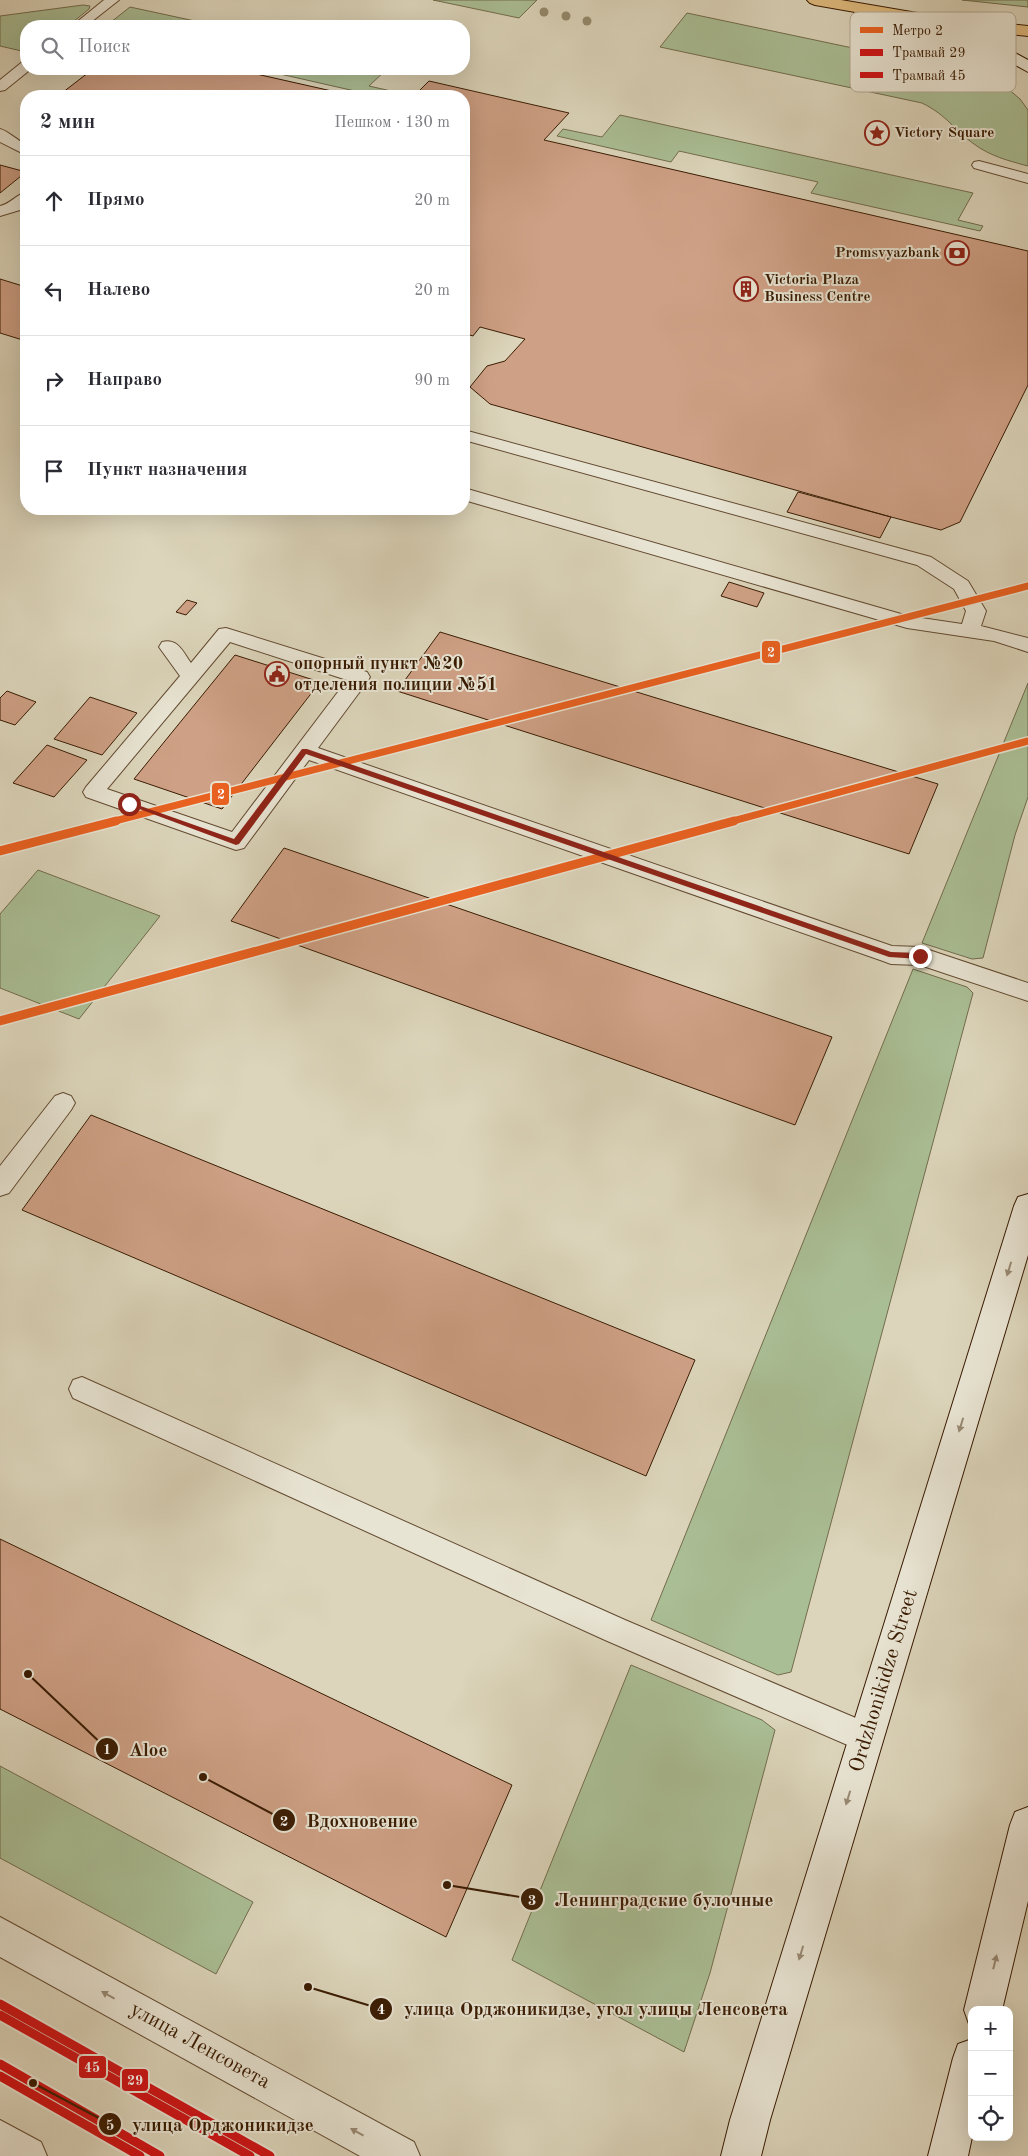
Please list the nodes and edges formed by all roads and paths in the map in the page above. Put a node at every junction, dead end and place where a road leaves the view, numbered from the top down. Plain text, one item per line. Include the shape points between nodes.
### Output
1 (112, 0) edge
2 (815, 0) edge
3 (884, 12) edge
4 (86, 20) edge
5 (1016, 60) edge
6 (1028, 67) edge
7 (0, 69) edge
8 (20, 69) edge
9 (20, 71) edge
10 (0, 87) edge
11 (0, 133) edge
12 (20, 148) edge
13 (979, 165) dead end
14 (1007, 173) junction
15 (1028, 174) edge
16 (1028, 179) edge
17 (20, 202) edge
18 (0, 212) edge
19 (470, 437) edge
20 (470, 496) edge
21 (970, 630) junction
22 (1028, 645) edge
23 (169, 647) dead end
24 (190, 676) junction
25 (304, 751) junction
26 (1028, 992) edge
27 (63, 1103) dead end
28 (0, 1185) edge
29 (1028, 1206) edge
30 (82, 1389) dead end
31 (866, 1738) junction
32 (1028, 1825) edge
33 (0, 1936) edge
34 (984, 2006) edge
35 (968, 2074) edge
36 (0, 2140) edge
37 (27, 2156) edge
38 (400, 2156) edge
39 (741, 2156) edge
40 (948, 2156) edge

1 - 4 lane
2 - 3 main road
5 - 6 main road
7 - 8 lane
9 - 10 lane
11 - 12 lane
13 - 14 lane
14 - 15 lane
14 - 16 lane
17 - 18 lane
19 - 21 lane via 924,561 961,585 976,612
20 - 21 lane via 907,622
21 - 22 lane
23 - 24 lane
24 - 25 lane via 226,634 360,677
24 - 25 lane via 93,792 236,842
25 - 26 lane via 891,955 920,956
27 - 28 lane
29 -> 31 main road, Ordzhonikidze Street
30 - 31 lane via 615,1630
31 -> 39 main road, Ordzhonikidze Street
34 -> 32 main road
38 -> 33 main road, улица Ленсовета
35 - 40 main road
36 - 37 main road

